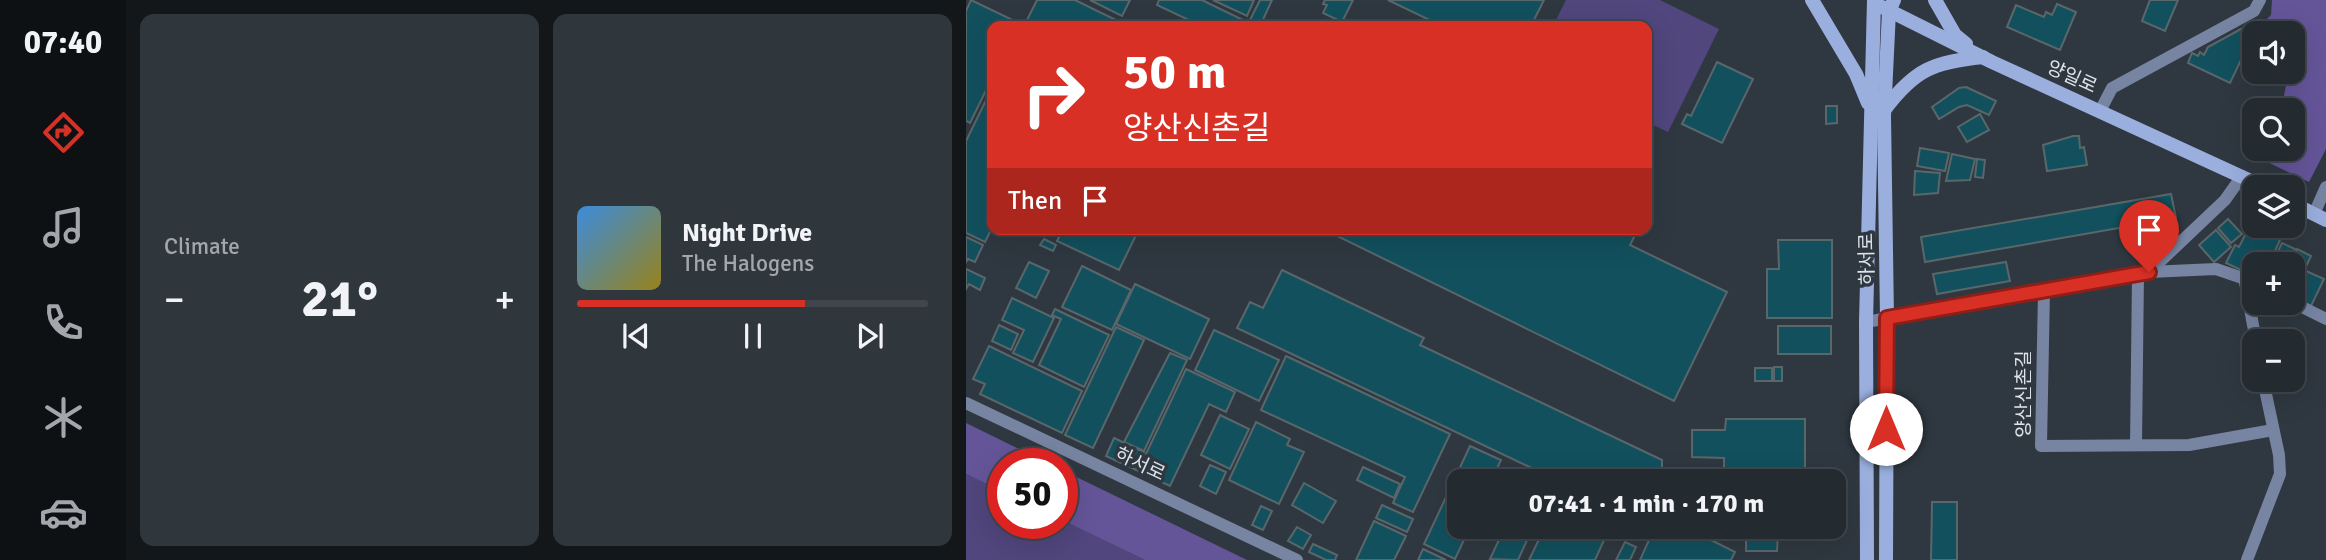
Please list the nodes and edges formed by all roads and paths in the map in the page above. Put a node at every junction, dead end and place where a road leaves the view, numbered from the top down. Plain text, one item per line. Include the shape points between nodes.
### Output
1 (1812, 0) edge
2 (1935, 0) edge
3 (2260, 0) edge
4 (1871, 1) edge
5 (1892, 5) edge
6 (1983, 57) junction
7 (1877, 109) junction
8 (2100, 111) junction
9 (2242, 176) joint
10 (2326, 187) edge
11 (2320, 217) edge
12 (2143, 273) junction
13 (2242, 278) edge
14 (2044, 290) junction
15 (2305, 308) edge
16 (1887, 318) junction
17 (2326, 319) edge
18 (1866, 322) junction
19 (2265, 392) edge
20 (966, 403) edge
21 (2273, 430) junction
22 (2136, 445) junction
23 (1297, 560) edge
24 (1867, 560) edge
25 (1886, 560) edge
26 (2247, 560) edge

1 - 7 main road
2 - 6 main road via 1955,34
3 - 8 street via 2254,11 2112,88
4 - 5 main road, 양일로
4 - 7 main road, 하서로
5 - 6 main road, 양일로
5 - 7 main road, 하서로
6 - 7 main road via 1939,63
6 - 8 main road, 양일로
7 - 16 main road, 하서로
7 - 18 main road, 하서로
8 - 9 main road, 양일로
9 - 12 street via 2225,200
10 - 11 street
12 - 13 street via 2216,269
12 - 14 street
12 - 22 street
14 - 16 street
14 - 22 street, 양산신촌길 via 2041,446
15 - 17 street
16 - 18 street
16 - 25 main road, 하서로
18 - 24 main road, 하서로
19 - 21 street
20 - 23 street, 하서로
21 - 22 street, 양산신촌길 via 2189,444
21 - 26 street via 2280,474

